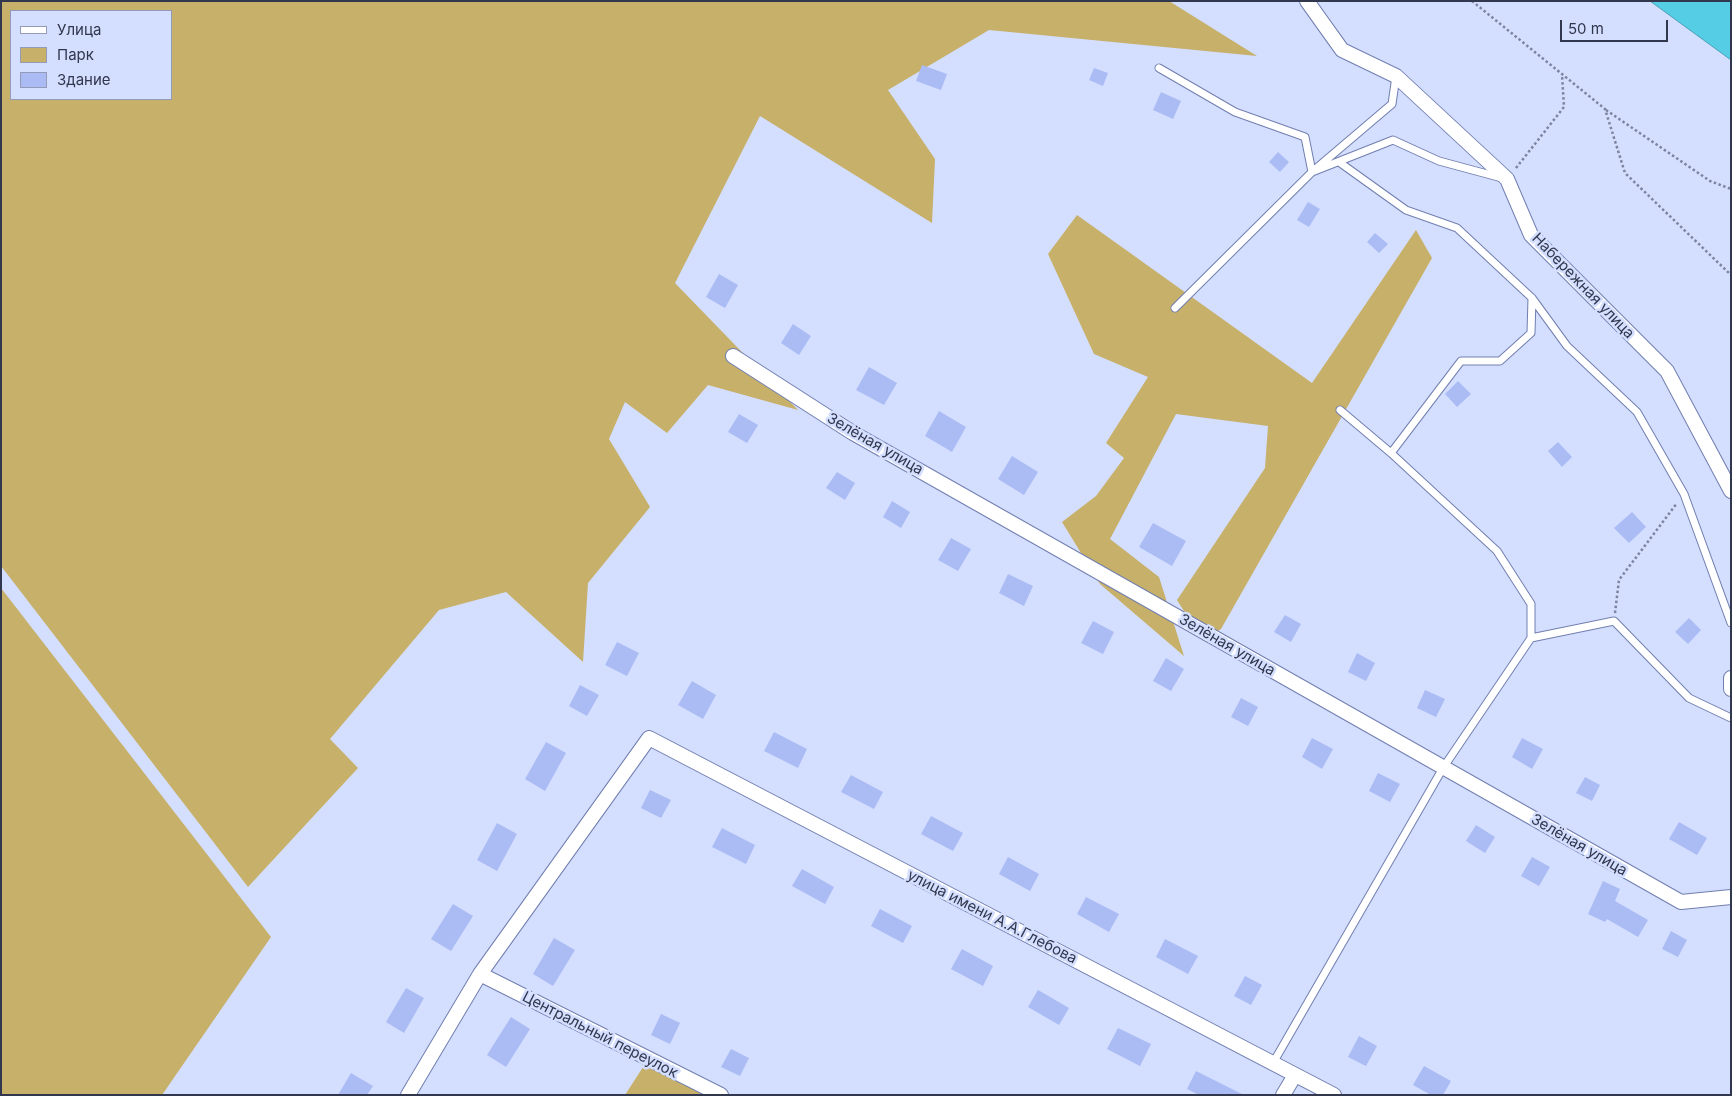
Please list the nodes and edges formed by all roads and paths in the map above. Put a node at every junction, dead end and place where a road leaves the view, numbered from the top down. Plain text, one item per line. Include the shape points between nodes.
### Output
1 (1307, 1) edge
2 (1472, 1) edge
3 (1160, 68) dead end
4 (1562, 74) junction
5 (1396, 76) junction
6 (1605, 110) junction
7 (1339, 162) junction
8 (1312, 172) junction
9 (1507, 179) junction
10 (1731, 189) edge
11 (1731, 275) edge
12 (1532, 298) junction
13 (1175, 308) dead end
14 (733, 356) dead end
15 (1340, 410) dead end
16 (1391, 453) junction
17 (1731, 491) edge
18 (1684, 494) junction
19 (1614, 622) junction
20 (1731, 623) edge
21 (1531, 638) junction
22 (1731, 678) edge
23 (1731, 689) edge
24 (1731, 718) edge
25 (1443, 768) junction
26 (1731, 897) edge
27 (480, 974) junction
28 (1273, 1063) junction
29 (1294, 1074) junction
30 (408, 1095) edge
31 (721, 1095) edge
32 (1283, 1095) edge
33 (1334, 1095) edge

1 - 5 street, Набережная улица via 1342,50
2 - 4 path
3 - 8 lane via 1235,112 1305,136
4 - 6 path
4 - 9 path via 1564,107
5 - 8 lane via 1392,104
5 - 9 street, Набережная улица
6 - 10 path via 1710,181
6 - 11 path via 1625,173
7 - 8 lane
7 - 9 lane via 1393,140 1440,162
7 - 12 lane via 1406,210 1457,228
8 - 13 lane
9 - 17 street, Набережная улица via 1532,235 1667,371
12 - 16 lane via 1531,333 1500,361 1461,361
12 - 18 lane via 1567,346 1637,412
14 - 25 street, Зелёная улица via 854,433
15 - 16 lane
16 - 21 lane via 1497,551 1531,604
18 - 19 path via 1619,580
18 - 20 lane
19 - 21 lane
19 - 24 lane via 1689,698
21 - 25 lane
22 - 23 street
25 - 26 street, Зелёная улица via 1680,902
25 - 28 lane
27 - 28 street, улица имени А.А.Глебова via 649,738
27 - 30 street
27 - 31 street, Центральный переулок
28 - 29 street, улица имени А.А.Глебова
29 - 32 street
29 - 33 street, улица имени А.А.Глебова

